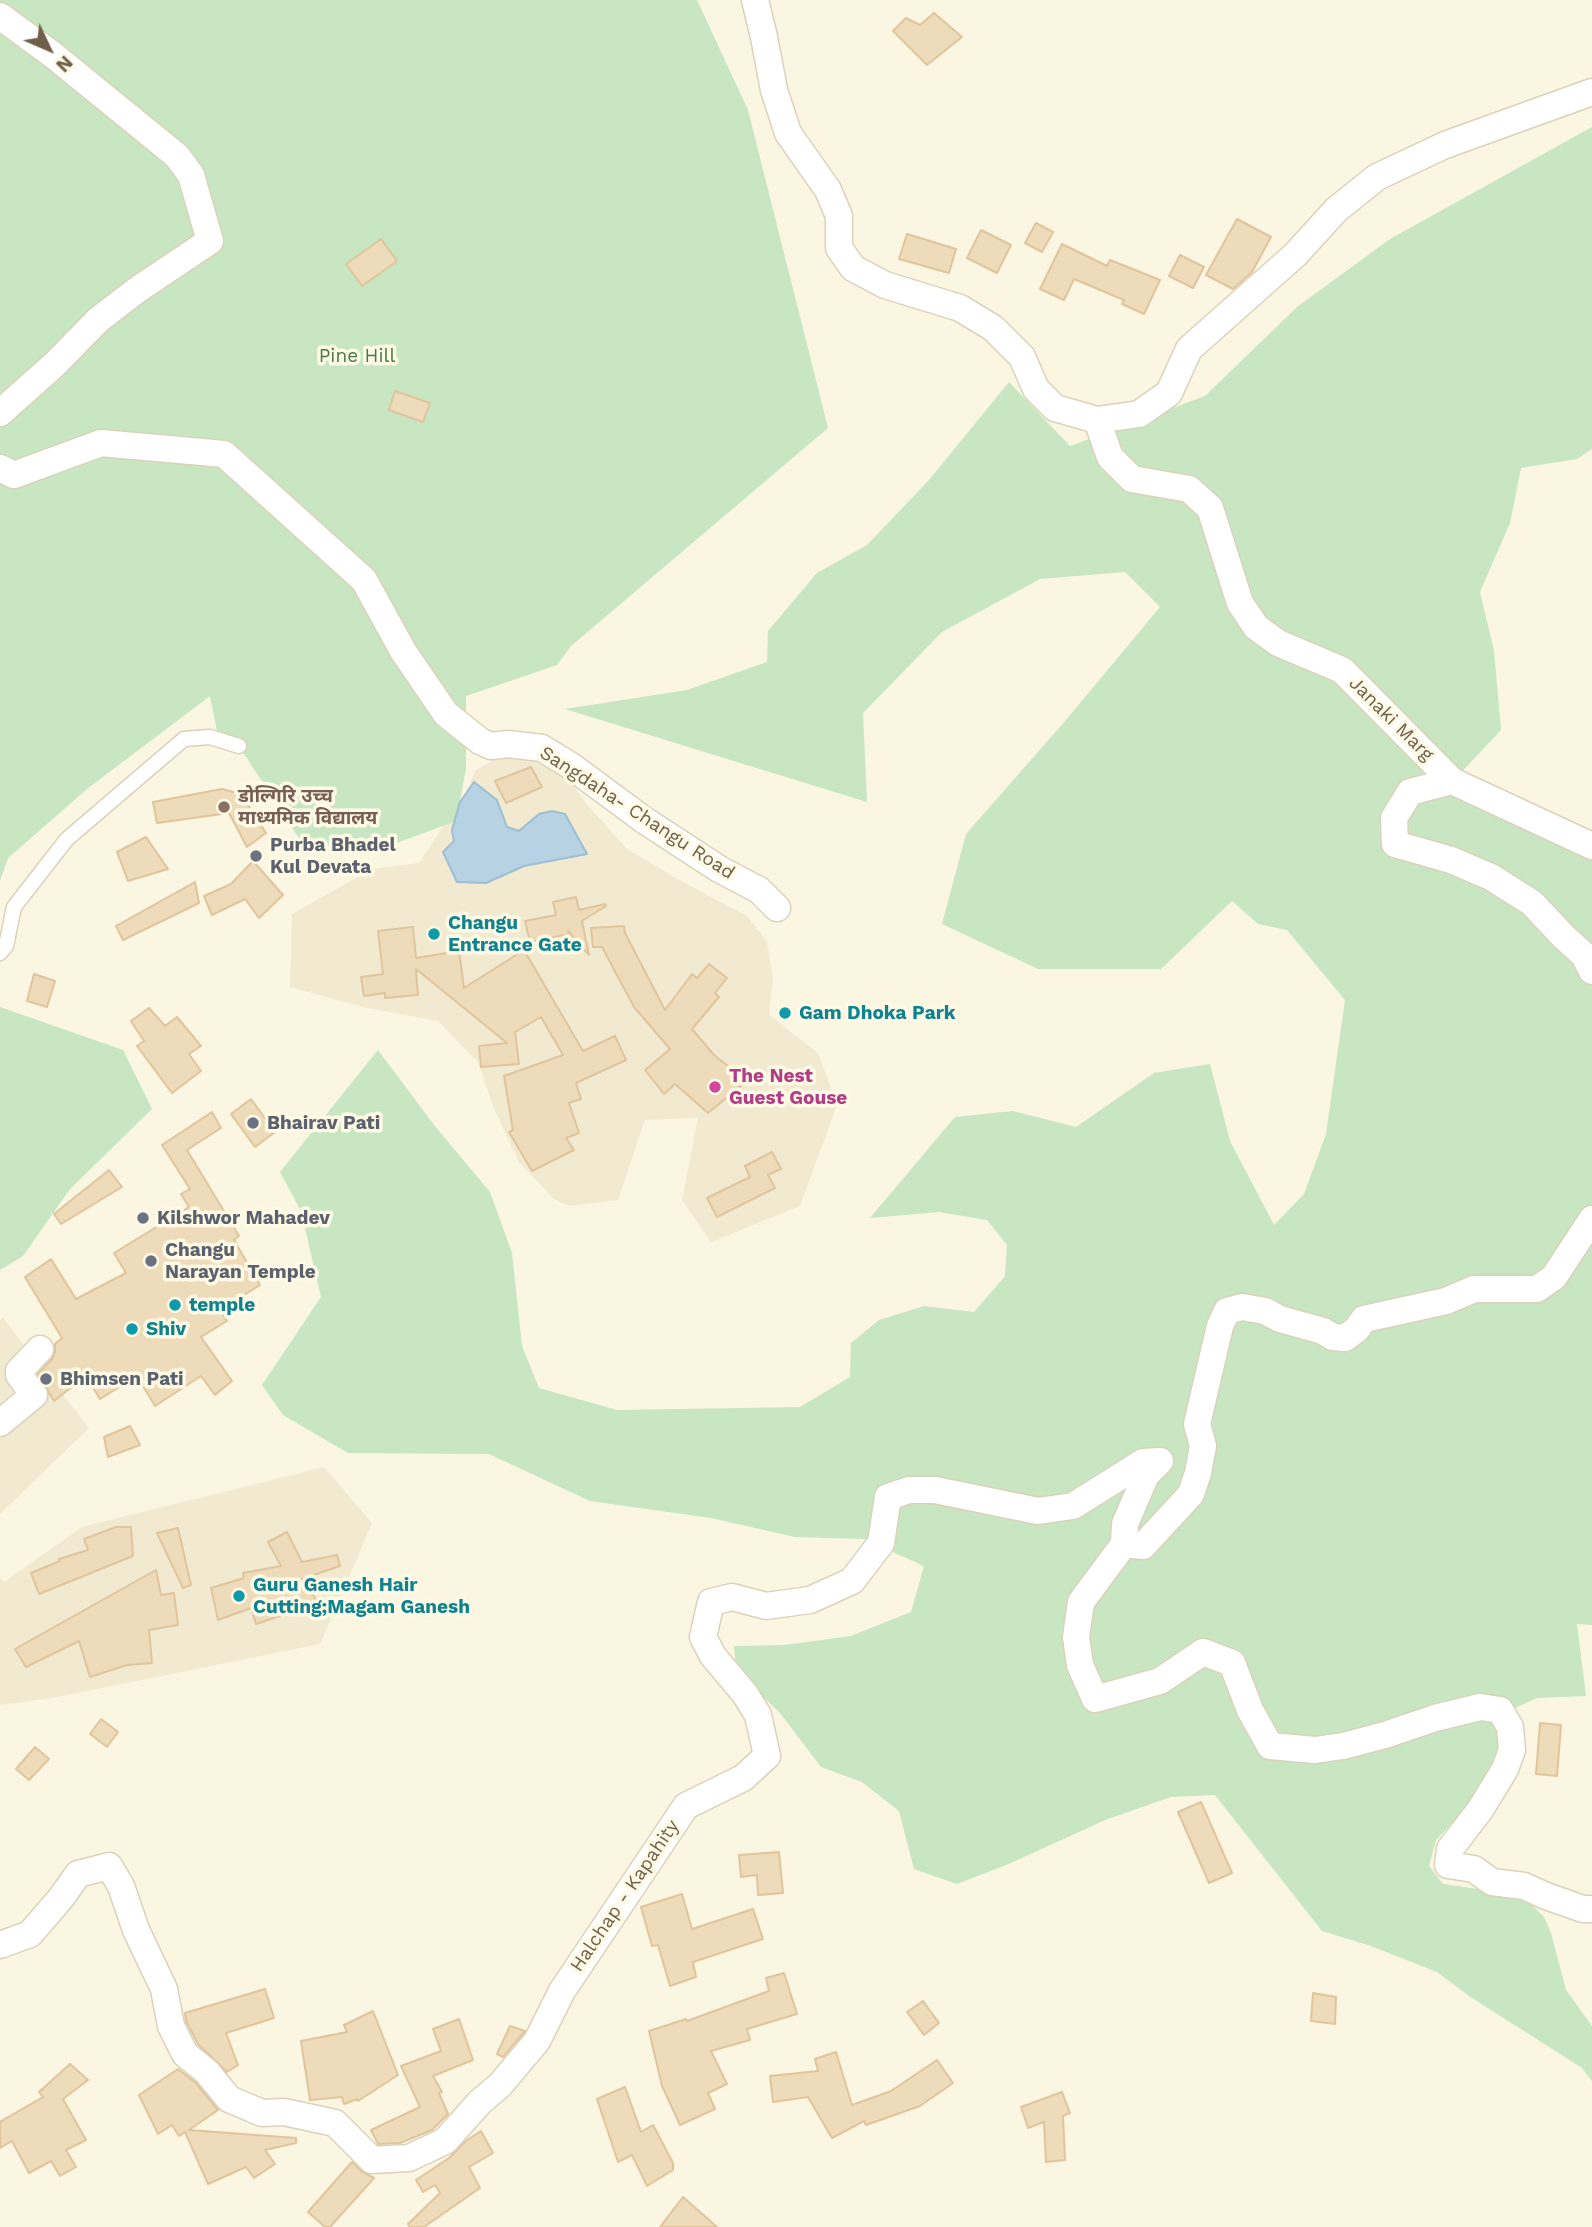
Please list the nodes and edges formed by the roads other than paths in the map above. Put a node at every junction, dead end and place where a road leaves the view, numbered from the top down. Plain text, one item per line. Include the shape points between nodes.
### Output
1 (755, 0) edge
2 (0, 16) edge
3 (1592, 92) edge
4 (0, 412) edge
5 (1097, 420) junction
6 (0, 468) edge
7 (239, 746) dead end
8 (1452, 781) junction
9 (1592, 846) edge
10 (778, 908) dead end
11 (0, 953) edge
12 (1592, 971) edge
13 (1592, 1219) edge
14 (40, 1349) dead end
15 (0, 1423) edge
16 (1124, 1544) junction
17 (1592, 1909) edge
18 (0, 1945) edge

1 - 5 street via 788,133 828,190 839,216 839,248 853,268 885,285 960,308 993,328 1022,357 1036,389 1055,408
2 - 4 street via 177,156 191,175 210,241 98,320
3 - 5 street via 1446,145 1377,177 1189,349 1169,393 1139,414
5 - 8 street, Janaki Marg via 1110,457 1132,479 1189,489 1210,508 1240,603 1256,627 1278,643 1342,670
6 - 10 street, Sangdaha- Changu Road via 14,475 101,443 225,454 363,580 446,714 491,746 542,748 644,820 759,890
7 - 11 lane via 210,737 184,739 67,839 14,908 6,946
8 - 9 street, Janaki Marg
8 - 12 street via 1410,792 1394,818 1395,844 1491,877 1532,903 1584,955
13 - 16 street via 1554,1277 1537,1289 1474,1289 1446,1301 1364,1319 1345,1338 1265,1311 1242,1307 1227,1311 1197,1424 1203,1446 1191,1494 1143,1546
14 - 15 street via 19,1371 34,1395
16 - 17 street via 1081,1602 1076,1637 1080,1665 1095,1699 1160,1681 1203,1652 1232,1663 1270,1746 1315,1750 1343,1746 1480,1707 1500,1710 1510,1727 1512,1750 1480,1810 1450,1849 1448,1865 1474,1869 1492,1882 1524,1886
16 - 18 street, Halchap - Kapahity via 1125,1524 1146,1475 1160,1461 1143,1462 1073,1506 1038,1511 935,1490 909,1490 888,1497 881,1543 852,1581 810,1600 766,1606 732,1597 711,1602 703,1637 758,1715 767,1756 744,1778 686,1806 562,1991 537,2041 445,2141 409,2158 372,2160 335,2123 284,2112 262,2113 229,2099 185,2054 172,2026 164,1989 109,1866 78,1874 30,1934

